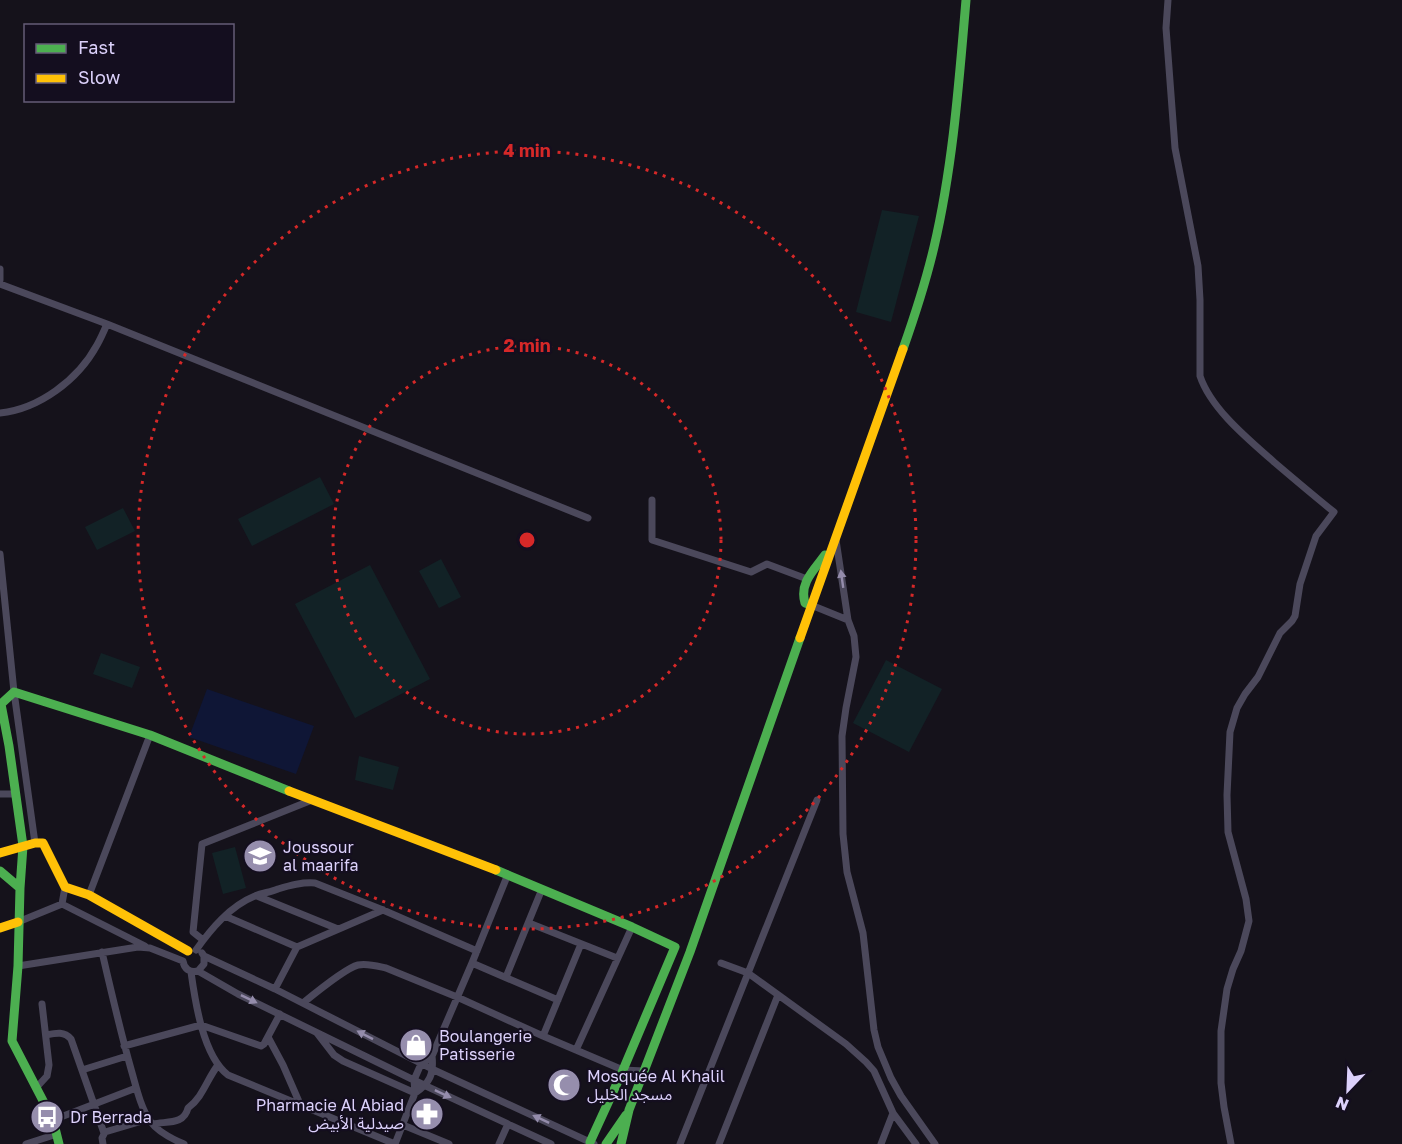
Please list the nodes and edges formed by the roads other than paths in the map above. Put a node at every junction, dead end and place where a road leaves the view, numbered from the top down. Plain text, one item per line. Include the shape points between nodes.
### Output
1 (966, 0) edge
2 (1168, 0) edge
3 (0, 268) edge
4 (0, 282) edge
5 (107, 324) junction
6 (0, 413) edge
7 (652, 500) dead end
8 (588, 518) dead end
9 (836, 537) junction
10 (0, 554) edge
11 (807, 579) junction
12 (811, 605) junction
13 (848, 620) junction
14 (15, 692) junction
15 (0, 704) edge
16 (150, 735) junction
17 (4, 747) edge
18 (0, 794) edge
19 (16, 794) junction
20 (312, 800) junction
21 (817, 800) dead end
22 (35, 843) junction
23 (23, 846) junction
24 (0, 853) edge
25 (0, 871) edge
26 (508, 874) junction
27 (65, 887) junction
28 (20, 888) junction
29 (542, 889) junction
30 (89, 895) junction
31 (255, 895) junction
32 (62, 904) junction
33 (383, 910) junction
34 (225, 916) junction
35 (18, 922) junction
36 (529, 923) junction
37 (632, 927) junction
38 (0, 928) edge
39 (338, 929) junction
40 (203, 940) junction
41 (581, 944) junction
42 (297, 947) junction
43 (675, 947) junction
44 (150, 948) junction
45 (159, 951) junction
46 (190, 951) junction
47 (477, 951) junction
48 (102, 952) junction
49 (690, 952) junction
50 (204, 956) junction
51 (617, 957) junction
52 (183, 961) junction
53 (472, 963) junction
54 (721, 963) dead end
55 (18, 966) junction
56 (194, 971) junction
57 (748, 973) junction
58 (506, 977) junction
59 (275, 989) junction
60 (778, 995) junction
61 (458, 997) junction
62 (558, 1000) junction
63 (303, 1003) junction
64 (42, 1004) dead end
65 (280, 1014) junction
66 (201, 1025) junction
67 (316, 1032) junction
68 (46, 1035) junction
69 (543, 1036) junction
70 (267, 1037) junction
71 (124, 1046) junction
72 (576, 1050) junction
73 (127, 1056) junction
74 (432, 1056) junction
75 (421, 1064) junction
76 (218, 1065) junction
77 (82, 1070) junction
78 (434, 1070) junction
79 (623, 1070) junction
80 (644, 1071) junction
81 (414, 1080) junction
82 (426, 1086) junction
83 (36, 1088) junction
84 (136, 1088) junction
85 (415, 1093) junction
86 (94, 1104) junction
87 (300, 1104) junction
88 (629, 1110) junction
89 (893, 1113) junction
90 (53, 1120) junction
91 (151, 1121) junction
92 (508, 1124) junction
93 (403, 1125) junction
94 (104, 1133) junction
95 (58, 1139) edge
96 (174, 1140) junction
97 (539, 1141) edge
98 (439, 1142) edge
99 (592, 1143) edge
100 (26, 1144) edge
101 (103, 1144) edge
102 (165, 1144) edge
103 (184, 1144) edge
104 (395, 1144) edge
105 (449, 1144) edge
106 (499, 1144) edge
107 (551, 1144) edge
108 (606, 1144) edge
109 (621, 1144) edge
110 (680, 1144) edge
111 (719, 1144) edge
112 (881, 1144) edge
113 (916, 1144) edge
114 (935, 1144) edge
115 (1231, 1144) edge

1 - 9 street via 956,113 934,247 914,317
2 - 115 street via 1166,33 1175,148 1198,266 1200,376 1232,423 1334,512 1316,536 1300,584 1295,616 1280,633 1237,708 1230,732 1228,832 1249,921 1227,989 1221,1031 1221,1083
3 - 4 street
4 - 5 street
5 - 6 street via 97,346 65,385 15,412
5 - 8 street
7 - 11 street via 652,540 751,572 767,564
9 - 11 street
9 - 12 street
13 -> 9 street
10 - 14 street
11 - 12 street via 802,597
12 - 13 street
12 - 49 street
13 - 114 street via 856,657 842,736 847,873 863,933 878,1047 901,1096
14 - 15 street
14 - 16 street
14 - 22 street
15 - 17 street
16 - 20 street
16 - 30 street
17 - 19 street
18 - 19 street
19 - 23 street
20 - 26 street
20 - 40 street via 202,844 193,932
21 - 57 street
22 - 23 street
22 - 27 street via 43,843
23 - 24 street
23 - 28 street
25 - 28 street
26 - 29 street
26 - 47 street
27 - 30 street
27 - 32 street
28 - 35 street
29 - 36 street
29 - 37 street
30 - 46 street
31 - 33 street via 298,883 315,883
31 - 34 street
31 - 39 street
32 - 35 street
32 - 44 street
33 - 39 street
33 - 47 street
34 - 40 street
34 - 42 street
35 - 38 street
35 - 55 street
36 - 41 street
36 - 58 street
37 - 43 street
37 - 51 street
39 - 42 street
40 - 46 street
41 - 51 street
41 - 62 street
42 - 59 street
43 - 49 street
43 - 79 street
44 - 45 street
44 - 48 street
45 - 46 street
45 - 52 street
46 - 50 street
46 - 52 street
47 - 53 street
48 - 55 street
48 - 71 street
49 - 80 street
50 - 56 street via 204,964
50 - 59 street
51 - 72 street
52 - 56 street via 186,969
53 - 58 street
53 - 61 street
54 - 57 street
55 - 83 street via 12,1041
56 -> 65 street
56 - 66 street
57 - 60 street
57 - 110 street
58 - 62 street
59 - 63 street
60 - 89 street via 866,1062
60 - 111 street
61 - 63 street via 386,968 360,964 350,967
61 - 69 street
61 - 74 street
62 - 69 street
75 -> 63 street
64 - 68 street
65 - 67 street
65 - 70 street
66 - 70 street via 258,1046
66 - 71 street
66 - 76 street
67 - 81 street
67 - 85 street via 343,1061
68 - 77 street via 67,1035
68 - 83 street via 48,1071
69 - 72 street
70 - 87 street
71 - 73 street
72 - 79 street
73 - 77 street
73 - 84 street
74 - 75 street
74 - 78 street
75 - 78 street
75 - 81 street
76 - 87 street via 228,1075
76 - 91 street via 182,1118 174,1122
77 - 86 street
78 - 82 street
99 -> 78 street
79 - 80 street
79 - 99 street
80 - 88 street
81 - 82 street
81 - 85 street
82 - 85 street
82 -> 92 street
83 - 90 street
84 - 86 street
84 - 91 street
85 - 93 street
86 - 90 street
86 - 94 street
87 - 104 street
88 - 108 street
88 - 109 street
89 - 112 street
89 - 113 street
90 - 95 street
91 - 94 street
91 - 96 street
92 - 97 street
92 - 106 street
93 - 98 street
93 - 104 street
94 - 101 street
95 - 100 street
96 - 102 street
96 - 103 street
97 - 107 street
98 - 105 street

